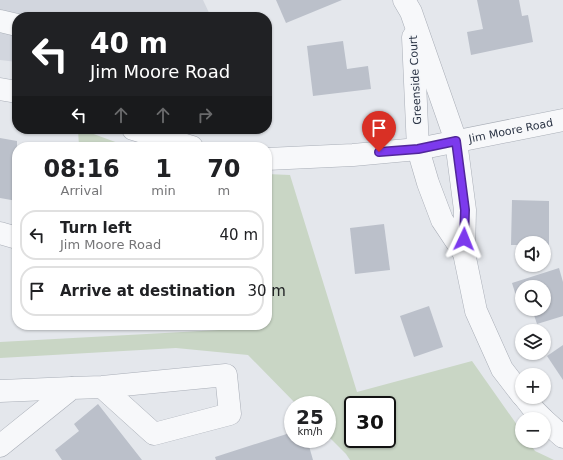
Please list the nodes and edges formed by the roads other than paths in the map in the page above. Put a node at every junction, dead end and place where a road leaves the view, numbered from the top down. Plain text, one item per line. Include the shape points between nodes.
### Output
1 (408, 6) edge
2 (0, 21) edge
3 (12, 24) edge
4 (0, 89) edge
5 (12, 91) edge
6 (563, 120) edge
7 (149, 134) edge
8 (456, 141) junction
9 (176, 142) edge
10 (418, 149) junction
11 (272, 159) edge
12 (0, 233) edge
13 (12, 237) edge
14 (464, 254) junction
15 (515, 386) edge
16 (102, 387) junction
17 (72, 388) junction
18 (0, 391) edge
19 (529, 404) edge
20 (536, 412) edge
21 (551, 426) edge
22 (563, 437) edge
23 (0, 446) edge
24 (9, 460) edge

1 - 8 street, Greenside Court
1 - 10 street, Greenside Court
2 - 3 street
4 - 5 street
6 - 8 street, Jim Moore Road
7 - 9 street
8 - 10 street, Jim Moore Road
8 - 14 street, Greenside Court via 465,210
10 - 11 street, Jim Moore Road
10 - 14 street, Greenside Court via 442,220
12 - 13 street
14 - 15 street via 476,311 502,369
16 - 16 street via 226,375 230,414 154,434
16 - 17 street
17 - 18 street
17 - 23 street
19 - 20 street
21 - 22 street
23 - 24 street

